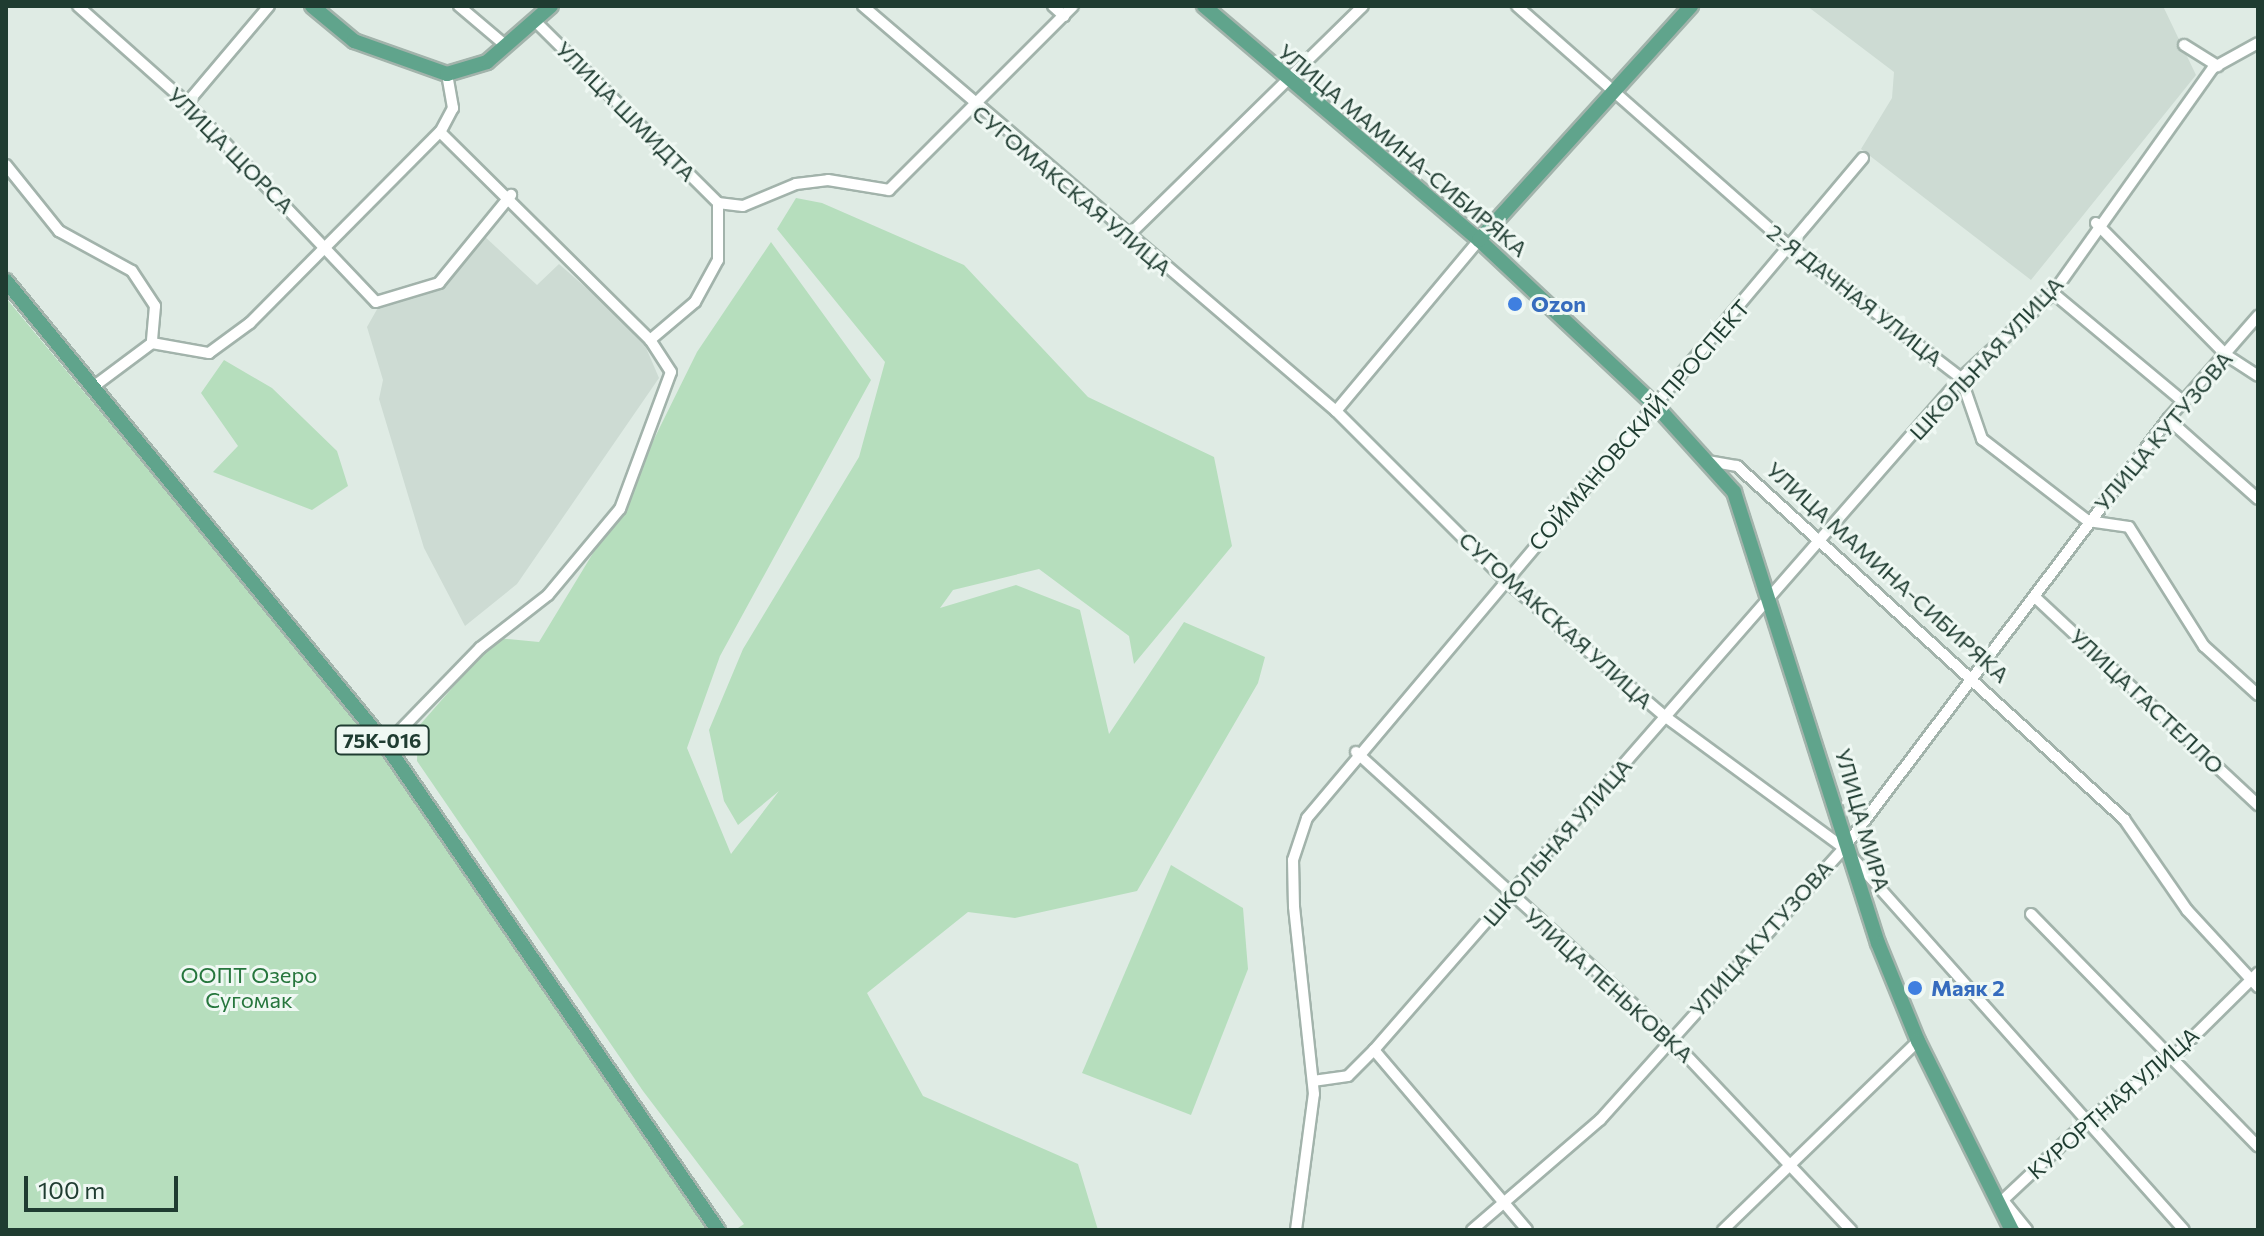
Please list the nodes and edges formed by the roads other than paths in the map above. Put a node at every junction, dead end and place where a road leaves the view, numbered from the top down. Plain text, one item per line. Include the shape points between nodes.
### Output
1 (78, 6) edge
2 (269, 6) edge
3 (312, 6) edge
4 (459, 6) edge
5 (551, 6) edge
6 (863, 6) edge
7 (1053, 6) edge
8 (1073, 6) edge
9 (1204, 6) edge
10 (1363, 6) edge
11 (1517, 6) edge
12 (1691, 6) edge
13 (1064, 16) junction
14 (534, 20) junction
15 (2258, 43) edge
16 (505, 45) junction
17 (2184, 45) dead end
18 (2258, 57) edge
19 (2213, 68) junction
20 (447, 74) junction
21 (1288, 83) junction
22 (1611, 96) junction
23 (187, 103) junction
24 (975, 108) junction
25 (440, 132) junction
26 (1863, 158) dead end
27 (6, 165) edge
28 (511, 195) junction
29 (718, 203) junction
30 (2096, 223) junction
31 (1127, 237) junction
32 (1479, 240) junction
33 (328, 247) junction
34 (1793, 249) junction
35 (6, 281) edge
36 (2053, 293) junction
37 (2258, 316) edge
38 (650, 340) junction
39 (152, 343) junction
40 (2226, 355) junction
41 (2258, 376) edge
42 (1961, 378) junction
43 (93, 387) junction
44 (2184, 402) junction
45 (1659, 409) junction
46 (1336, 411) junction
47 (2168, 419) junction
48 (1708, 461) junction
49 (2258, 499) edge
50 (2088, 521) junction
51 (1823, 541) junction
52 (1504, 579) junction
53 (1769, 596) junction
54 (2036, 598) junction
55 (1976, 678) junction
56 (2258, 695) edge
57 (1667, 718) junction
58 (386, 745) junction
59 (1356, 752) junction
60 (2258, 805) edge
61 (1844, 848) junction
62 (1510, 895) junction
63 (2031, 914) dead end
64 (2255, 980) edge
65 (1670, 1038) junction
66 (1918, 1041) junction
67 (1374, 1050) junction
68 (2175, 1055) junction
69 (1313, 1081) junction
70 (2087, 1121) junction
71 (2258, 1147) edge
72 (1792, 1162) junction
73 (2003, 1200) junction
74 (1504, 1206) junction
75 (1294, 1226) edge
76 (718, 1230) edge
77 (1472, 1230) edge
78 (1527, 1230) edge
79 (1723, 1230) edge
80 (1851, 1230) edge
81 (2012, 1230) edge
82 (2027, 1230) edge
83 (2184, 1230) edge

1 - 23 street, УЛИЦА ЩОРСА
2 - 23 street
3 - 20 main road via 354,41
4 - 16 street
5 - 14 main road
6 - 24 street, СУГОМАКСКАЯ УЛИЦА
7 - 13 street
8 - 13 street
9 - 21 main road, УЛИЦА МАМИНА-СИБИРЯКА
10 - 21 street
11 - 22 street, 2-Я ДАЧНАЯ УЛИЦА
12 - 22 main road
13 - 24 street
14 - 16 main road
14 - 29 street, УЛИЦА ШМИДТА
15 - 19 street, ШКОЛЬНАЯ УЛИЦА
16 - 20 main road via 487,62
17 - 19 street
18 - 19 street
19 - 30 street, ШКОЛЬНАЯ УЛИЦА
20 - 25 street via 453,108
21 - 31 street
21 - 32 main road, УЛИЦА МАМИНА-СИБИРЯКА
22 - 32 main road
22 - 34 street, 2-Я ДАЧНАЯ УЛИЦА
23 - 33 street, УЛИЦА ЩОРСА
24 - 29 street via 889,190 828,180 796,184 743,206
24 - 31 street, СУГОМАКСКАЯ УЛИЦА
25 - 28 street
25 - 33 street
26 - 34 street, СОЙМАНОВСКИЙ ПРОСПЕКТ
27 - 39 street via 59,231 132,271 155,306
28 - 33 street, УЛИЦА ЩОРСА via 439,283 376,302
28 - 38 street
29 - 38 street via 718,260 695,302
30 - 36 street, ШКОЛЬНАЯ УЛИЦА
30 - 40 street
31 - 46 street, СУГОМАКСКАЯ УЛИЦА
32 - 45 main road, УЛИЦА МАМИНА-СИБИРЯКА
32 - 46 street
33 - 39 street via 209,353
34 - 42 street, 2-Я ДАЧНАЯ УЛИЦА
34 - 45 street, СОЙМАНОВСКИЙ ПРОСПЕКТ
35 - 43 main road, 75К-016
36 - 42 street, ШКОЛЬНАЯ УЛИЦА
36 - 44 street
37 - 40 street, УЛИЦА КУТУЗОВА
38 - 58 street via 671,372 620,509 548,595 480,648
39 - 43 street
40 - 41 street
40 - 44 street, УЛИЦА КУТУЗОВА
42 - 50 street, 2-Я ДАЧНАЯ УЛИЦА via 1982,439
42 - 51 street, ШКОЛЬНАЯ УЛИЦА
43 - 58 main road, 75К-016
44 - 47 street, УЛИЦА КУТУЗОВА
45 - 48 main road, УЛИЦА МАМИНА-СИБИРЯКА
45 - 52 street, СОЙМАНОВСКИЙ ПРОСПЕКТ
46 - 52 street, СУГОМАКСКАЯ УЛИЦА
47 - 49 street
47 - 50 street, УЛИЦА КУТУЗОВА
48 - 51 street, УЛИЦА МАМИНА-СИБИРЯКА via 1737,466
48 - 53 main road, УЛИЦА МИРА via 1744,513
50 - 54 street, УЛИЦА КУТУЗОВА
50 - 56 street, 2-Я ДАЧНАЯ УЛИЦА via 2129,527 2204,646
51 - 53 street, ШКОЛЬНАЯ УЛИЦА
51 - 55 street, УЛИЦА МАМИНА-СИБИРЯКА
52 - 57 street, СУГОМАКСКАЯ УЛИЦА
52 - 59 street, СОЙМАНОВСКИЙ ПРОСПЕКТ
53 - 57 street, ШКОЛЬНАЯ УЛИЦА
53 - 61 main road, УЛИЦА МИРА via 1826,765
54 - 55 street, УЛИЦА КУТУЗОВА
54 - 60 street, УЛИЦА ГАСТЕЛЛО
55 - 61 street, УЛИЦА КУТУЗОВА
55 - 64 street, УЛИЦА МАМИНА-СИБИРЯКА via 2124,819 2187,910
57 - 61 street, СУГОМАКСКАЯ УЛИЦА
57 - 62 street, ШКОЛЬНАЯ УЛИЦА
58 - 76 main road, 75К-016
59 - 62 street, УЛИЦА ПЕНЬКОВКА
59 - 69 street, СОЙМАНОВСКИЙ ПРОСПЕКТ via 1307,818 1293,860
61 - 65 street, УЛИЦА КУТУЗОВА
61 - 66 main road, УЛИЦА МИРА
61 - 70 street, СУГОМАКСКАЯ УЛИЦА
62 - 65 street, УЛИЦА ПЕНЬКОВКА
62 - 67 street, ШКОЛЬНАЯ УЛИЦА
63 - 68 street
64 - 68 street, КУРОРТНАЯ УЛИЦА
65 - 72 street, УЛИЦА ПЕНЬКОВКА
65 - 74 street, УЛИЦА КУТУЗОВА via 1600,1120
66 - 72 street
66 - 73 main road, УЛИЦА МИРА
67 - 69 street, ШКОЛЬНАЯ УЛИЦА via 1348,1076
67 - 74 street
68 - 70 street, КУРОРТНАЯ УЛИЦА
68 - 71 street
69 - 75 street, СОЙМАНОВСКИЙ ПРОСПЕКТ via 1312,1154
70 - 73 street, КУРОРТНАЯ УЛИЦА
70 - 83 street, СУГОМАКСКАЯ УЛИЦА
72 - 79 street
72 - 80 street, УЛИЦА ПЕНЬКОВКА
73 - 81 main road, УЛИЦА МИРА
73 - 82 street
74 - 77 street, УЛИЦА КУТУЗОВА
74 - 78 street

